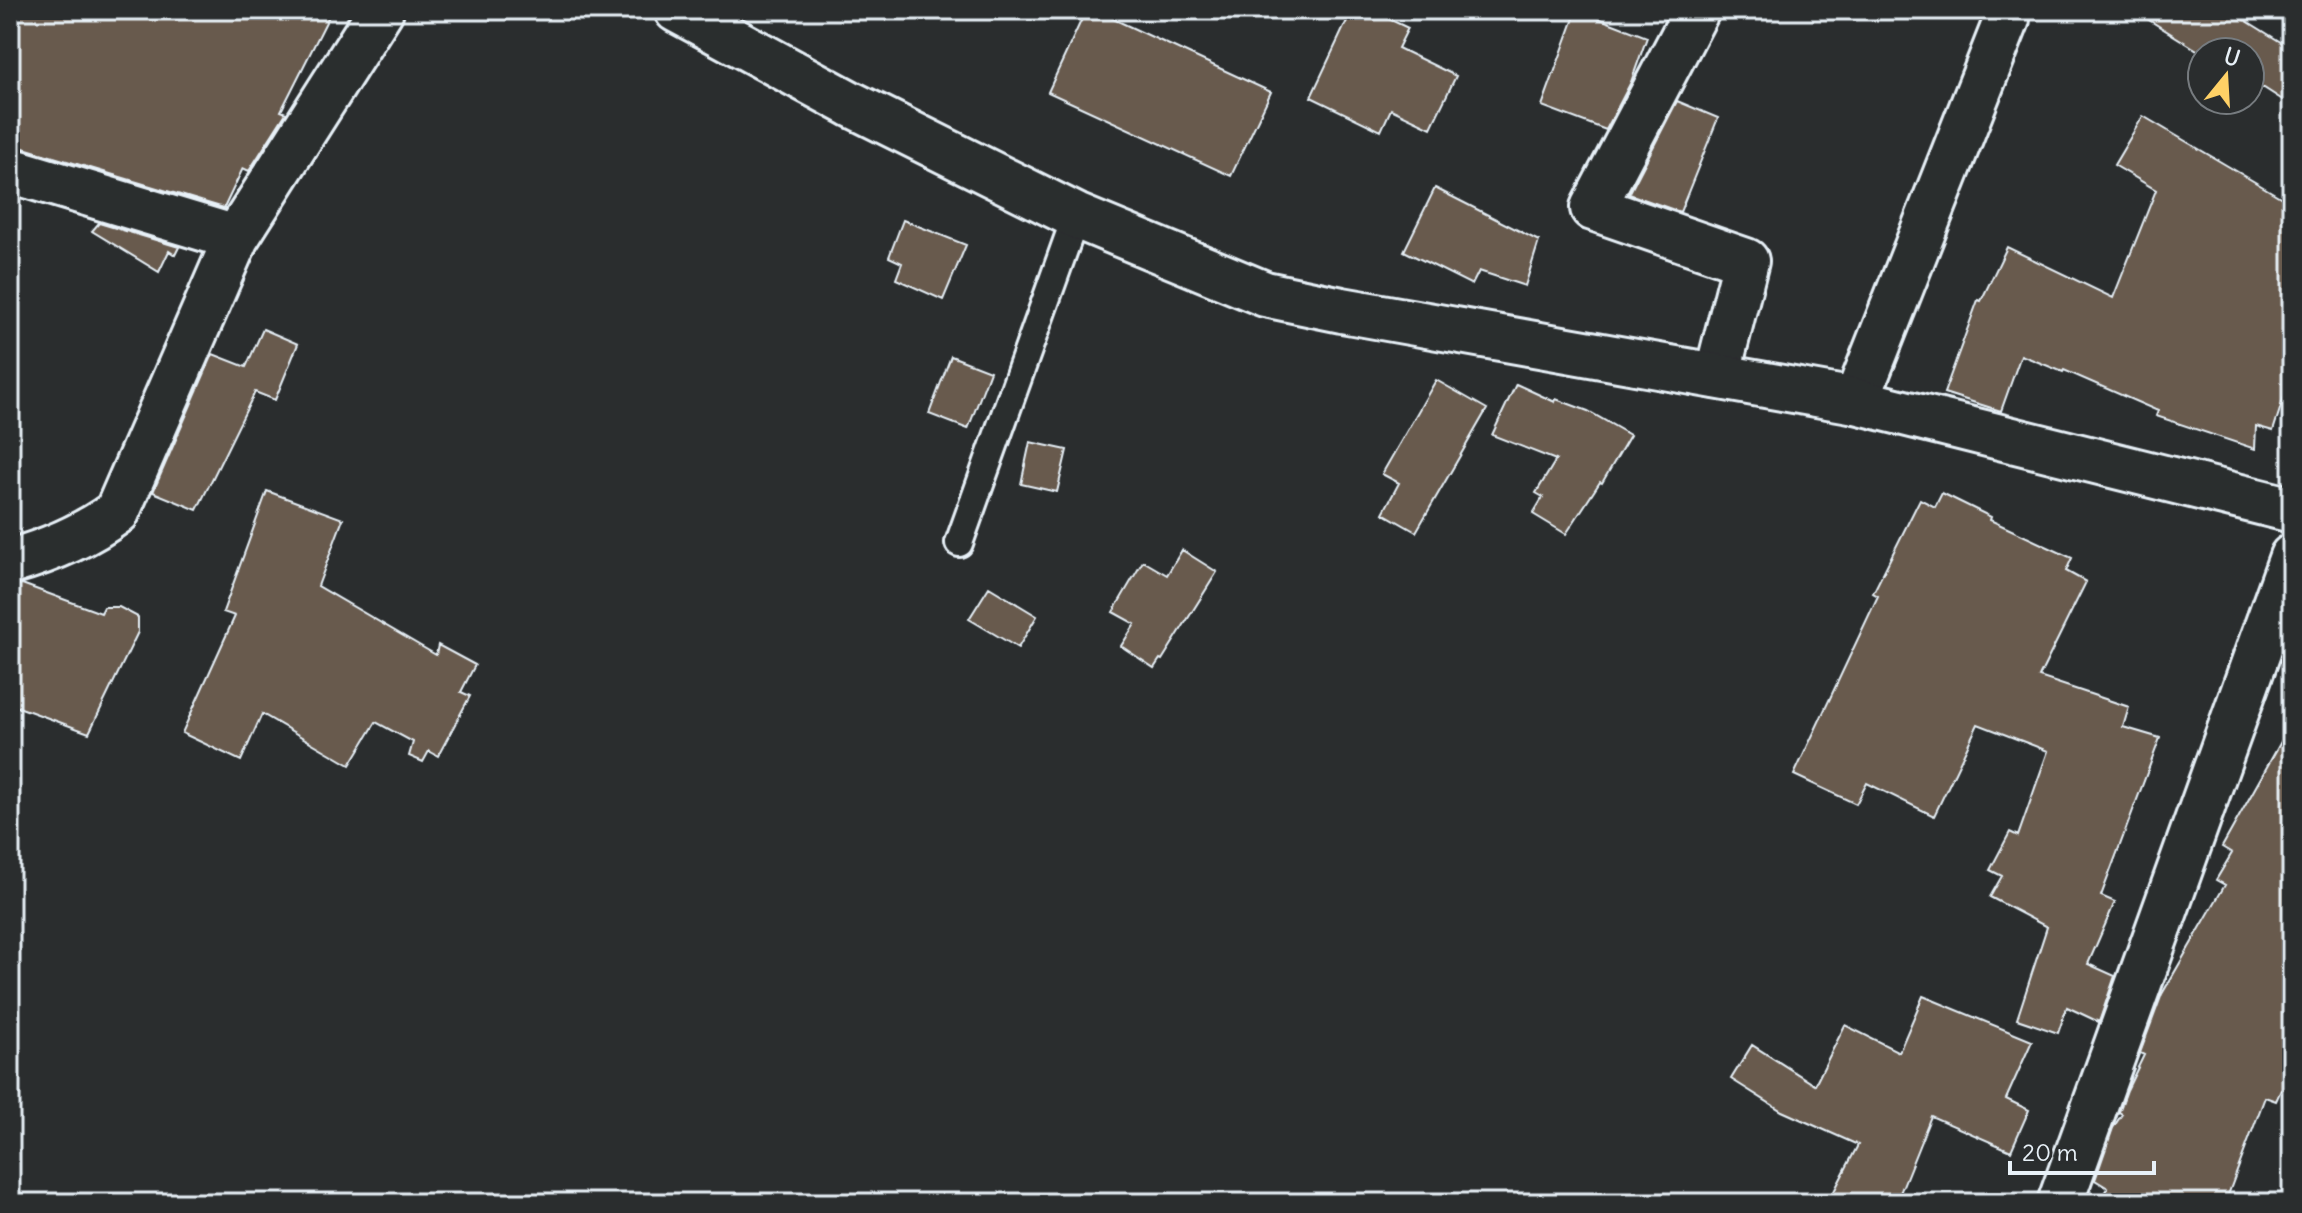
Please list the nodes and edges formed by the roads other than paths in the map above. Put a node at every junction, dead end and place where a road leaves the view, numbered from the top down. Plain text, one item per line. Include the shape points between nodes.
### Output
1 (381, 10) edge
2 (1697, 10) edge
3 (701, 15) edge
4 (2007, 19) dead end
5 (10, 170) edge
6 (1076, 216) junction
7 (236, 238) junction
8 (1717, 376) junction
9 (1856, 401) junction
10 (2292, 510) edge
11 (959, 543) dead end
12 (2292, 557) edge
13 (10, 562) edge
14 (2060, 1203) edge

1 - 7 street
2 - 8 street via 1593,208 1746,261
3 - 6 street via 851,104
4 - 9 street
5 - 7 street
6 - 8 street via 1265,294
6 - 11 lane
7 - 13 street via 117,512 93,530
8 - 9 street
9 - 10 street
12 - 14 street

